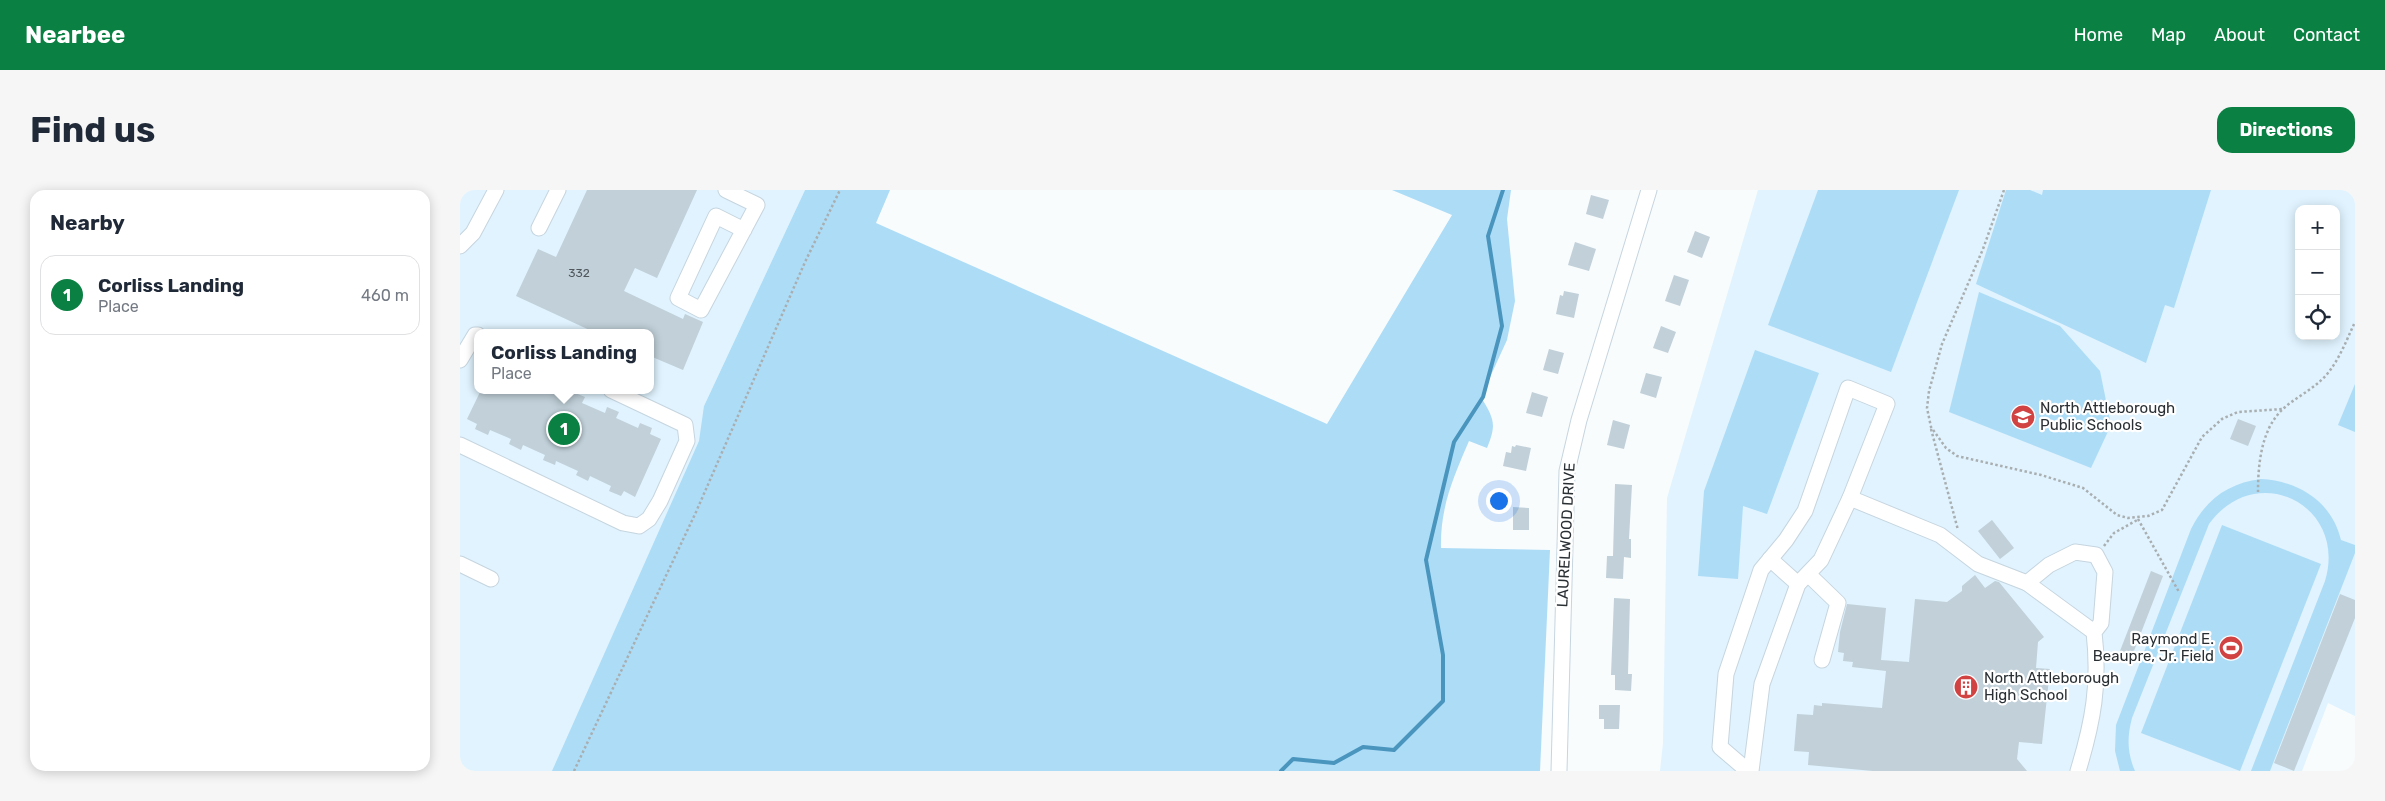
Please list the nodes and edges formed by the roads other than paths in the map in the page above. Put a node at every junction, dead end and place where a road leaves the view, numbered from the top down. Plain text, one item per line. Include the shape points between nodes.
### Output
1 (496, 190) edge
2 (558, 190) edge
3 (726, 190) edge
4 (1649, 190) edge
5 (540, 228) dead end
6 (744, 230) junction
7 (460, 246) edge
8 (474, 337) edge
9 (460, 360) edge
10 (619, 394) edge
11 (460, 446) edge
12 (1850, 498) junction
13 (1770, 559) junction
14 (460, 564) edge
15 (491, 579) dead end
16 (1804, 579) junction
17 (2027, 583) junction
18 (2094, 632) junction
19 (1822, 660) dead end
20 (1559, 771) edge
21 (1750, 771) edge
22 (2078, 771) edge

1 - 7 street via 473,232
2 - 5 street
3 - 6 street via 757,205
4 - 20 street, LAURELWOOD DRIVE via 1568,459 1564,498
6 - 6 street via 701,310 678,298 716,216
8 - 9 street
10 - 11 street via 685,425 687,441 660,501 639,526 623,523
12 - 13 street via 1887,404 1848,388 1805,511
12 - 16 street via 1821,560
12 - 17 street via 1940,535 1978,564
13 - 16 street
13 - 21 street via 1762,570 1726,674 1720,747
14 - 15 street
16 - 19 street via 1838,603
16 - 21 street via 1762,684
17 - 18 street
17 - 18 street via 2049,565 2074,552 2096,555 2105,572 2101,623
18 - 22 street via 2097,661 2095,704

